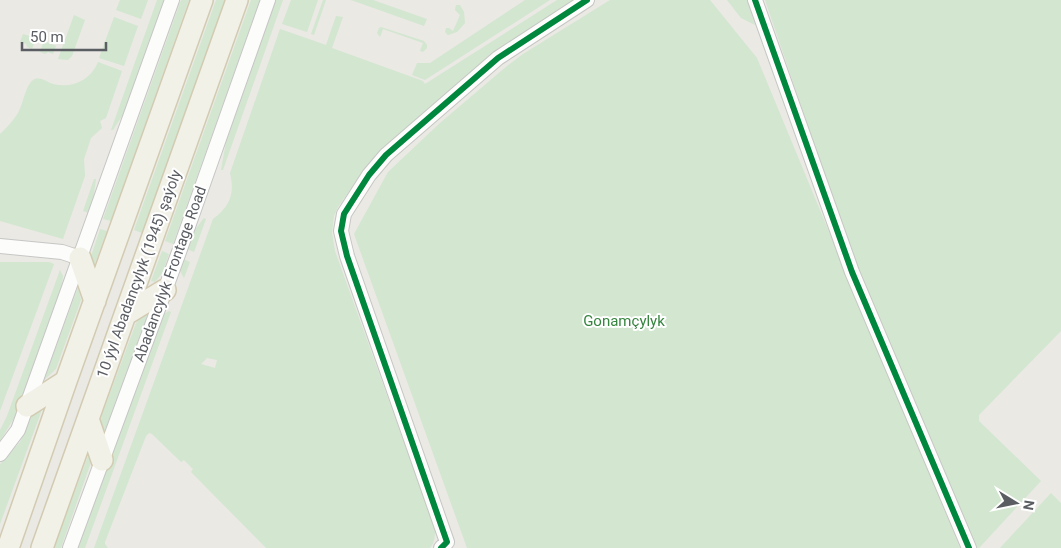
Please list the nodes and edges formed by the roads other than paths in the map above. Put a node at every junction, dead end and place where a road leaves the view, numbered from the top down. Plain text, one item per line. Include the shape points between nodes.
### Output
1 (172, 0) edge
2 (202, 0) edge
3 (237, 0) edge
4 (268, 0) edge
5 (587, 0) edge
6 (755, 0) edge
7 (0, 246) edge
8 (80, 258) junction
9 (164, 290) junction
10 (95, 301) junction
11 (126, 314) junction
12 (66, 381) junction
13 (27, 406) junction
14 (88, 419) junction
15 (0, 454) edge
16 (102, 460) junction
17 (446, 546) edge
18 (8, 548) edge
19 (42, 548) edge
20 (70, 548) edge
21 (970, 548) edge

1 - 8 street
2 - 10 main road
3 - 11 main road, 10 ýyl Abadançylyk (1945) şaýoly
4 - 9 street, Abadancylyk Frontage Road
5 - 17 street via 498,58 386,155 344,214 341,231 347,256
6 - 21 street via 852,272
7 - 8 street via 62,252
8 - 10 main road
8 - 13 street
9 - 11 main road
9 - 16 street, Abadancylyk Frontage Road
10 - 12 main road
11 - 14 main road, 10 ýyl Abadançylyk (1945) şaýoly
12 - 13 main road
12 - 18 main road
13 - 15 street via 18,430
14 - 16 main road
14 - 19 main road, 10 ýyl Abadançylyk (1945) şaýoly
16 - 20 street, Abadancylyk Frontage Road

